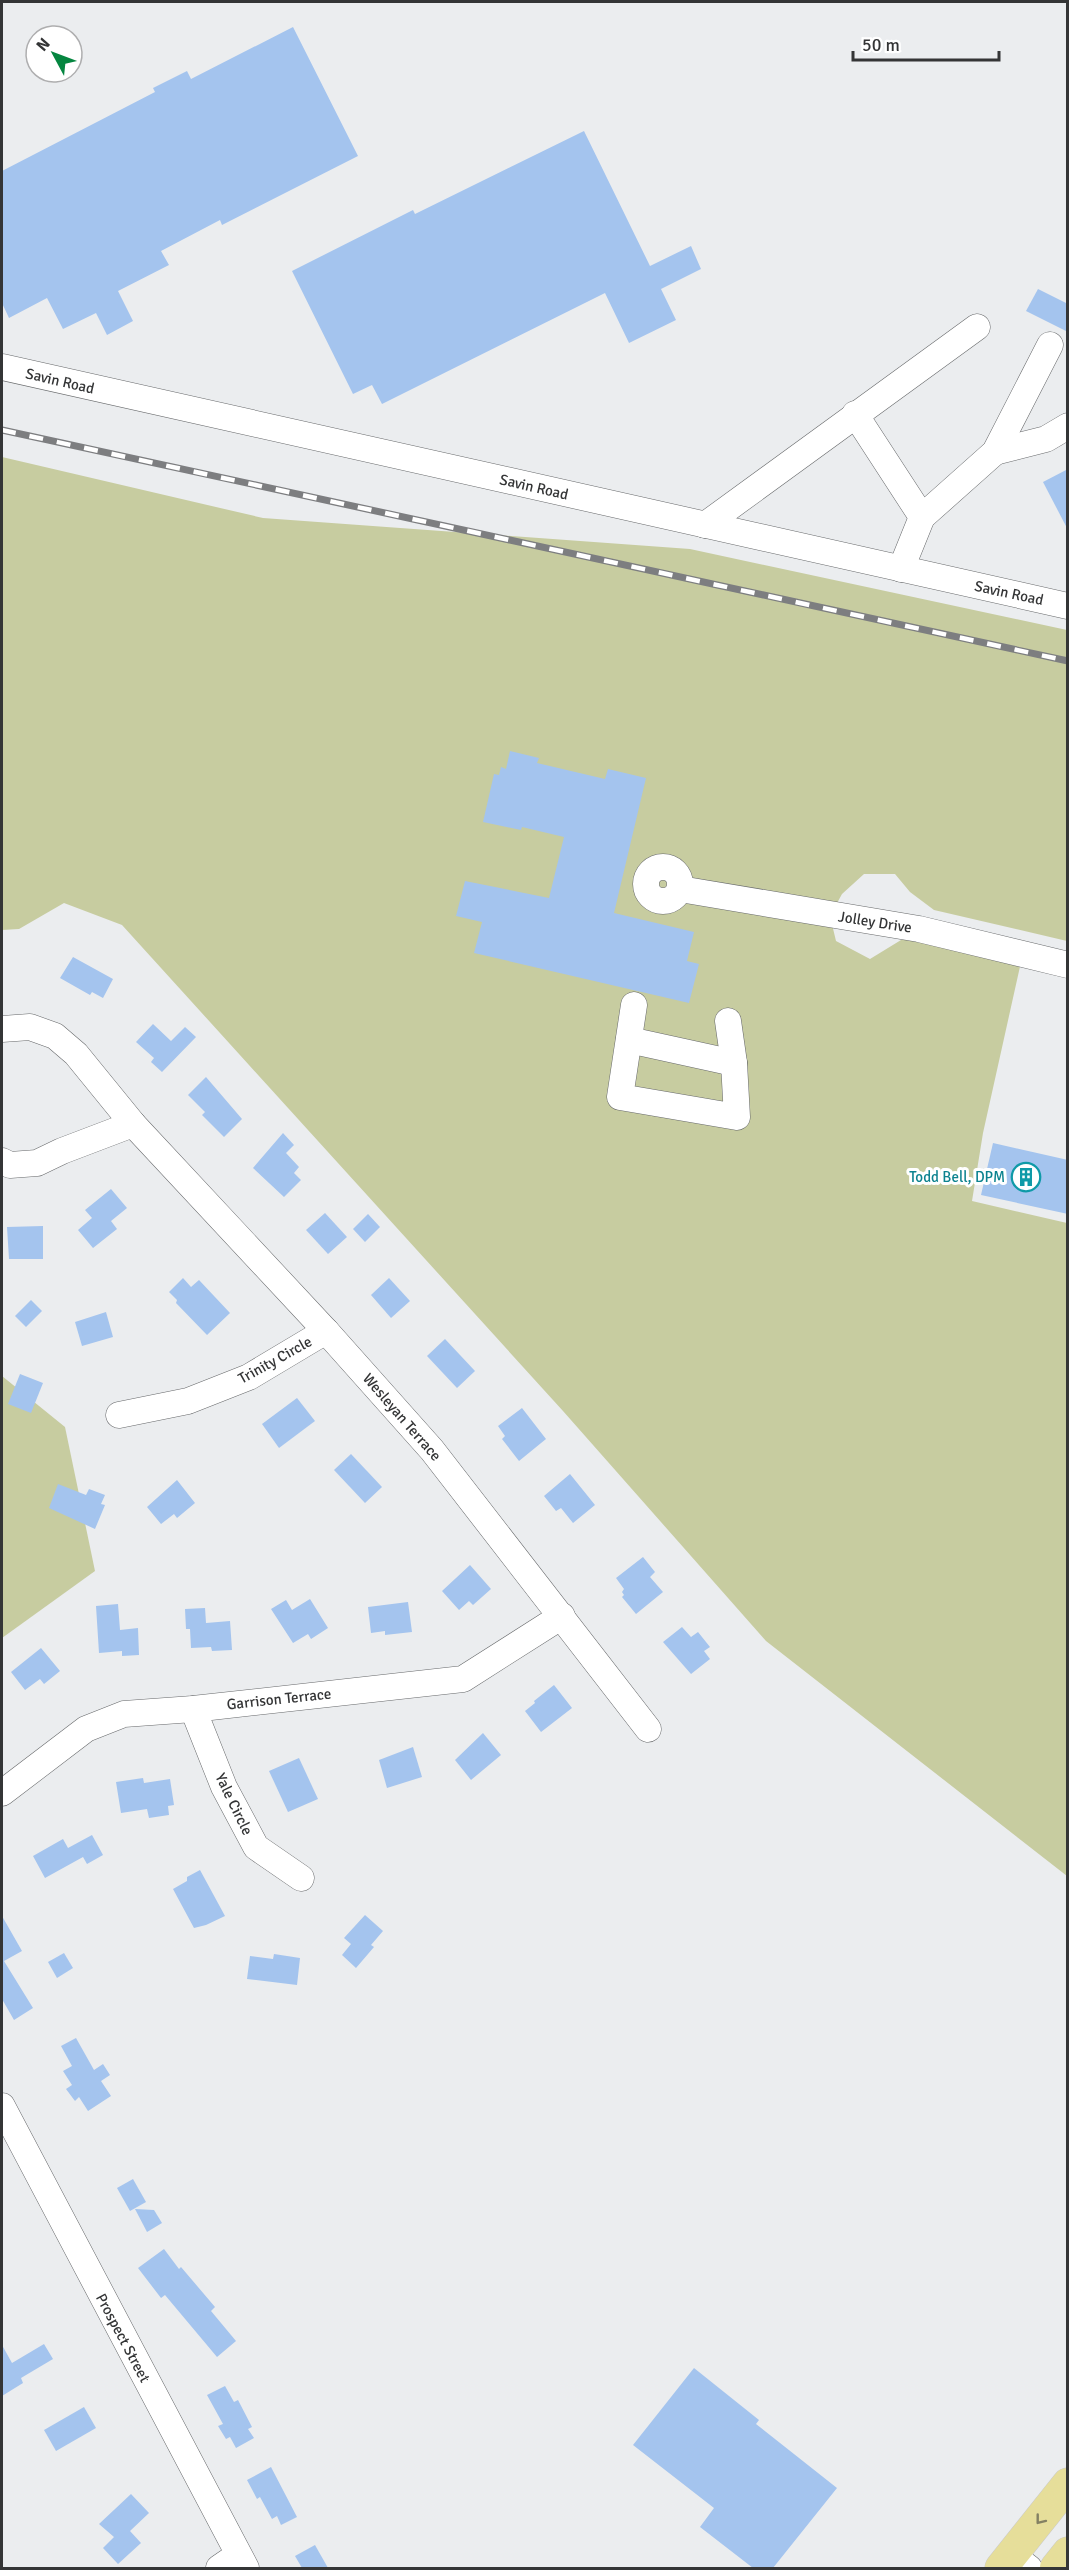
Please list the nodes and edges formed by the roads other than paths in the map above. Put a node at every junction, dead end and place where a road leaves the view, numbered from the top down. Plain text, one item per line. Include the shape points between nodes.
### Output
1 (977, 327) dead end
2 (1050, 345) dead end
3 (2, 368) edge
4 (855, 414) junction
5 (1068, 426) edge
6 (995, 452) junction
7 (922, 517) junction
8 (705, 525) junction
9 (901, 569) junction
10 (1068, 606) edge
11 (680, 889) dead end
12 (1068, 965) edge
13 (634, 1005) dead end
14 (728, 1021) dead end
15 (2, 1029) edge
16 (628, 1040) junction
17 (734, 1063) junction
18 (133, 1124) junction
19 (2, 1161) edge
20 (326, 1331) junction
21 (119, 1415) dead end
22 (562, 1616) junction
23 (193, 1709) junction
24 (648, 1729) dead end
25 (2, 1793) edge
26 (301, 1878) dead end
27 (2, 2106) edge
28 (1068, 2484) edge
29 (1068, 2553) edge
30 (234, 2564) edge
31 (1014, 2564) edge
32 (1056, 2568) edge

1 - 4 street
2 - 6 street
3 - 8 street, Savin Road
4 - 7 street
4 - 8 street
5 - 6 street via 1046,439
6 - 7 street
7 - 9 street
8 - 9 street, Savin Road
9 - 10 street, Savin Road
11 - 12 street, Jolley Drive via 919,929
13 - 16 street
14 - 17 street
15 - 18 street, Wesleyan Terrace via 30,1027 55,1036 76,1054
16 - 17 street
16 - 17 street via 620,1097 737,1117
18 - 19 street via 38,1163
18 - 20 street, Wesleyan Terrace
20 - 21 street, Trinity Circle via 249,1377 188,1401
20 - 22 street, Wesleyan Terrace via 432,1450
22 - 23 street, Garrison Terrace via 463,1679
22 - 24 street, Wesleyan Terrace
23 - 25 street, Garrison Terrace via 124,1714 86,1730
23 - 26 street, Yale Circle via 224,1787 256,1847
27 - 30 street, Prospect Street
28 -> 31 main road
29 - 32 main road

